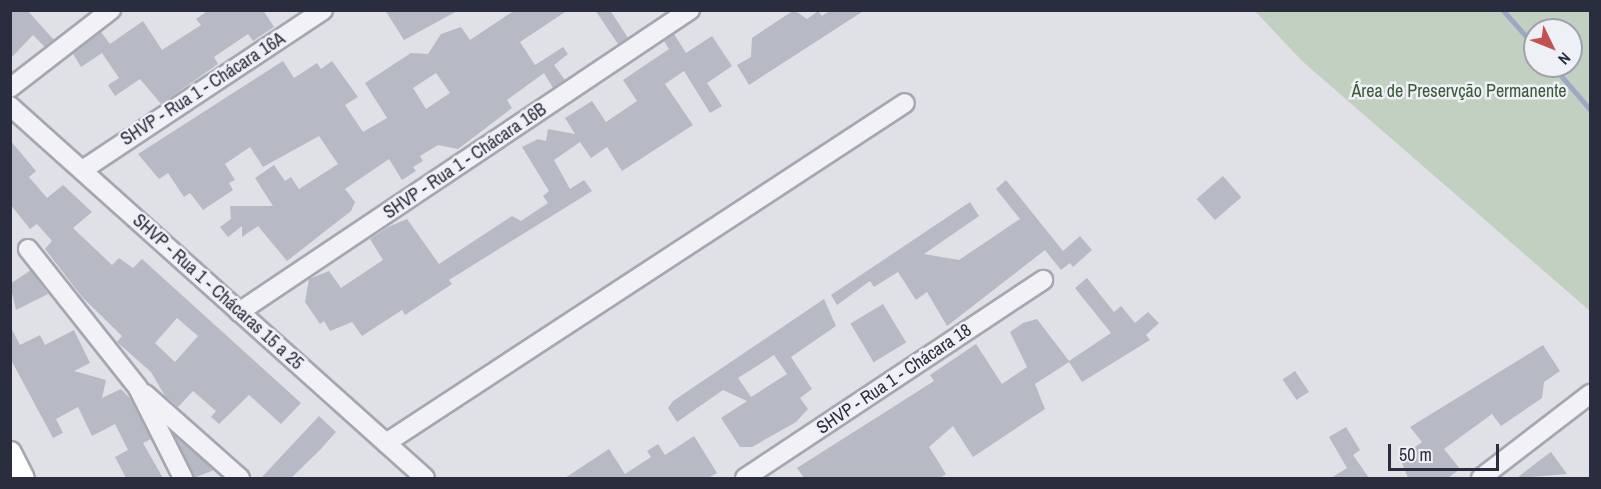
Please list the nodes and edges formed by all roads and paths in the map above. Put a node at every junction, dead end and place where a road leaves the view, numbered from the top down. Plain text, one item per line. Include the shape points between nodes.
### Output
1 (111, 10) edge
2 (323, 10) edge
3 (690, 10) edge
4 (10, 88) edge
5 (905, 103) dead end
6 (10, 106) edge
7 (84, 169) junction
8 (28, 249) dead end
9 (1043, 280) dead end
10 (239, 312) junction
11 (138, 388) junction
12 (1590, 394) edge
13 (386, 443) junction
14 (10, 453) edge
15 (23, 478) edge
16 (183, 478) edge
17 (240, 478) edge
18 (425, 478) edge
19 (745, 478) edge
20 (1480, 478) edge

1 - 4 street via 62,43
2 - 7 street, SHVP - Rua 1 - Chácara 16A
3 - 10 street, SHVP - Rua 1 - Chácara 16B
5 - 13 street
6 - 7 street, SHVP - Rua 1 - Chácaras 15 a 25
7 - 10 street, SHVP - Rua 1 - Chácaras 15 a 25
8 - 11 street
9 - 19 street, SHVP - Rua 1 - Chácara 18
10 - 13 street, SHVP - Rua 1 - Chácaras 15 a 25
11 - 16 street
11 - 17 street
12 - 20 street
13 - 18 street, SHVP - Rua 1 - Chácaras 15 a 25
14 - 15 main road

